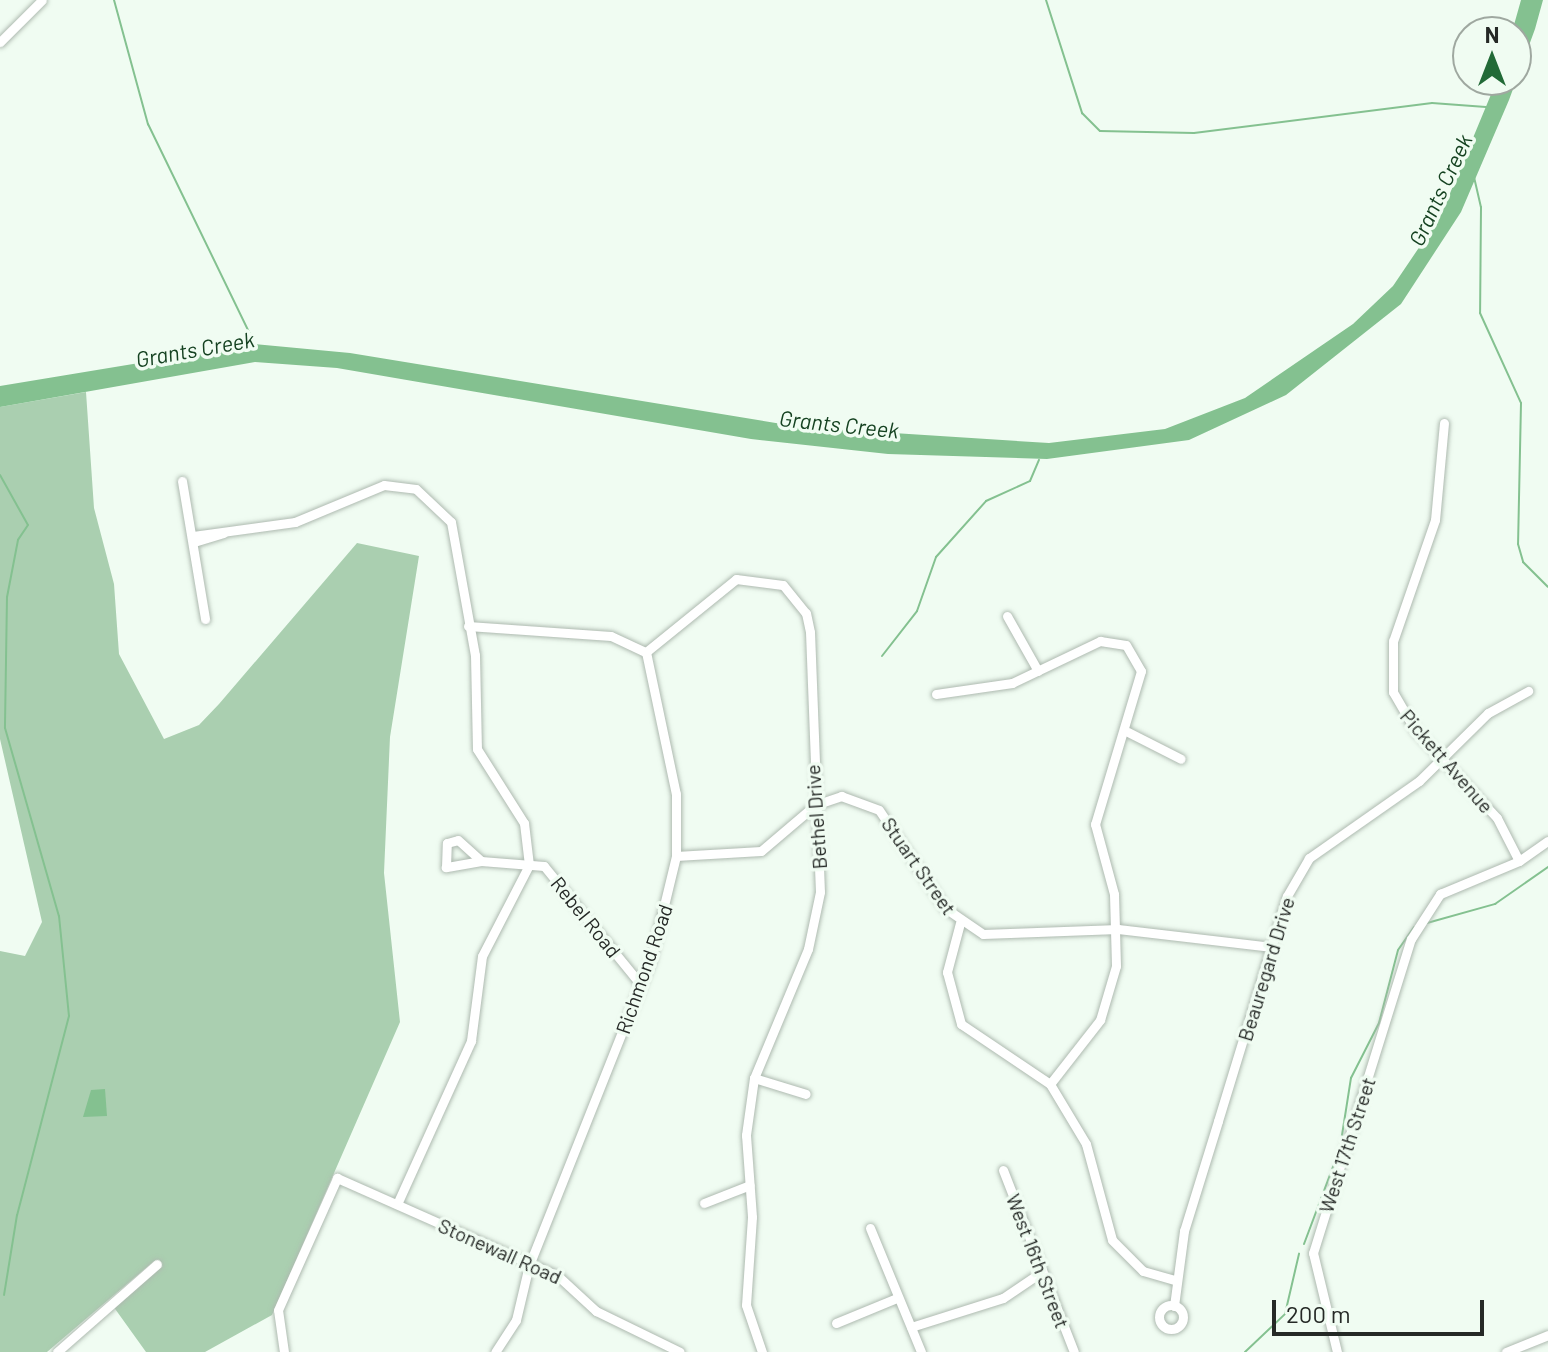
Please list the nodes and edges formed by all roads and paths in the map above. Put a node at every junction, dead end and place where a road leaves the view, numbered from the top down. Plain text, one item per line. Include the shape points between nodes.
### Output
1 (42, 0) edge
2 (0, 42) edge
3 (1444, 423) dead end
4 (182, 481) dead end
5 (194, 539) junction
6 (1007, 616) dead end
7 (205, 619) dead end
8 (468, 626) junction
9 (646, 652) junction
10 (1038, 671) junction
11 (1528, 691) dead end
12 (936, 694) dead end
13 (1128, 732) junction
14 (1181, 759) dead end
15 (1442, 759) junction
16 (815, 805) junction
17 (1548, 841) edge
18 (676, 856) junction
19 (481, 861) dead end
20 (1519, 861) junction
21 (529, 865) junction
22 (960, 923) junction
23 (1118, 929) junction
24 (1272, 947) junction
25 (637, 980) junction
26 (754, 1078) junction
27 (1050, 1084) junction
28 (806, 1094) dead end
29 (1003, 1170) dead end
30 (750, 1185) junction
31 (704, 1203) dead end
32 (397, 1204) junction
33 (870, 1228) dead end
34 (157, 1264) dead end
35 (529, 1265) junction
36 (1040, 1273) junction
37 (1177, 1281) junction
38 (897, 1298) junction
39 (1174, 1306) dead end
40 (836, 1323) dead end
41 (911, 1327) junction
42 (1548, 1335) edge
43 (57, 1352) edge
44 (284, 1352) edge
45 (495, 1352) edge
46 (680, 1352) edge
47 (762, 1352) edge
48 (921, 1352) edge
49 (1074, 1352) edge
50 (1337, 1352) edge
51 (1506, 1352) edge

1 - 2 street
3 - 15 street, Pickett Avenue via 1435,520 1393,641 1390,669 1401,710
4 - 5 street
5 - 7 street
5 - 8 street via 295,522 373,488 416,489 451,522
6 - 10 street
8 - 9 street via 611,636
8 - 21 street via 477,749 524,823
9 - 16 street, Bethel Drive via 736,579 769,578 789,591 806,613 814,662
9 - 18 street, Richmond Road via 676,794
10 - 12 street via 985,691
10 - 13 street via 1100,641 1126,645 1141,671
11 - 15 street, Beauregard Drive via 1487,714
13 - 14 street
13 - 23 street via 1104,782 1095,824
15 - 20 street, Pickett Avenue via 1497,818
15 - 24 street, Beauregard Drive via 1309,858 1287,896
16 - 18 street via 761,851
16 - 22 street, Stuart Street via 841,796 879,810
16 - 26 street, Bethel Drive via 821,866 815,918
17 - 20 street, West 17th Street
18 - 25 street, Richmond Road via 657,940
19 - 21 street, Rebel Road
20 - 50 street, West 17th Street via 1440,894 1411,939 1313,1253
21 - 25 street, Rebel Road via 551,873
21 - 32 street via 482,956 471,1041
22 - 23 street, Stuart Street via 1003,938
22 - 27 street via 947,972 961,1024
23 - 24 street, Stuart Street
23 - 27 street via 1100,1020
24 - 37 street, Beauregard Drive via 1184,1231
25 - 35 street, Richmond Road via 603,1091
26 - 28 street
26 - 30 street, Bethel Drive via 746,1135
27 - 37 street via 1086,1144 1112,1240 1143,1271
29 - 36 street, West 16th Street
30 - 31 street
30 - 47 street, Bethel Drive via 746,1305
32 - 35 street, Stonewall Road
32 - 44 street, Stonewall Road via 337,1178 278,1310
33 - 38 street
34 - 43 street
35 - 45 street, Richmond Road via 516,1320
35 - 46 street, Stonewall Road via 576,1286 596,1311
36 - 41 street via 1003,1298
36 - 49 street, West 16th Street
37 - 39 street, Beauregard Drive
38 - 40 street
38 - 41 street
41 - 48 street
42 - 51 street

